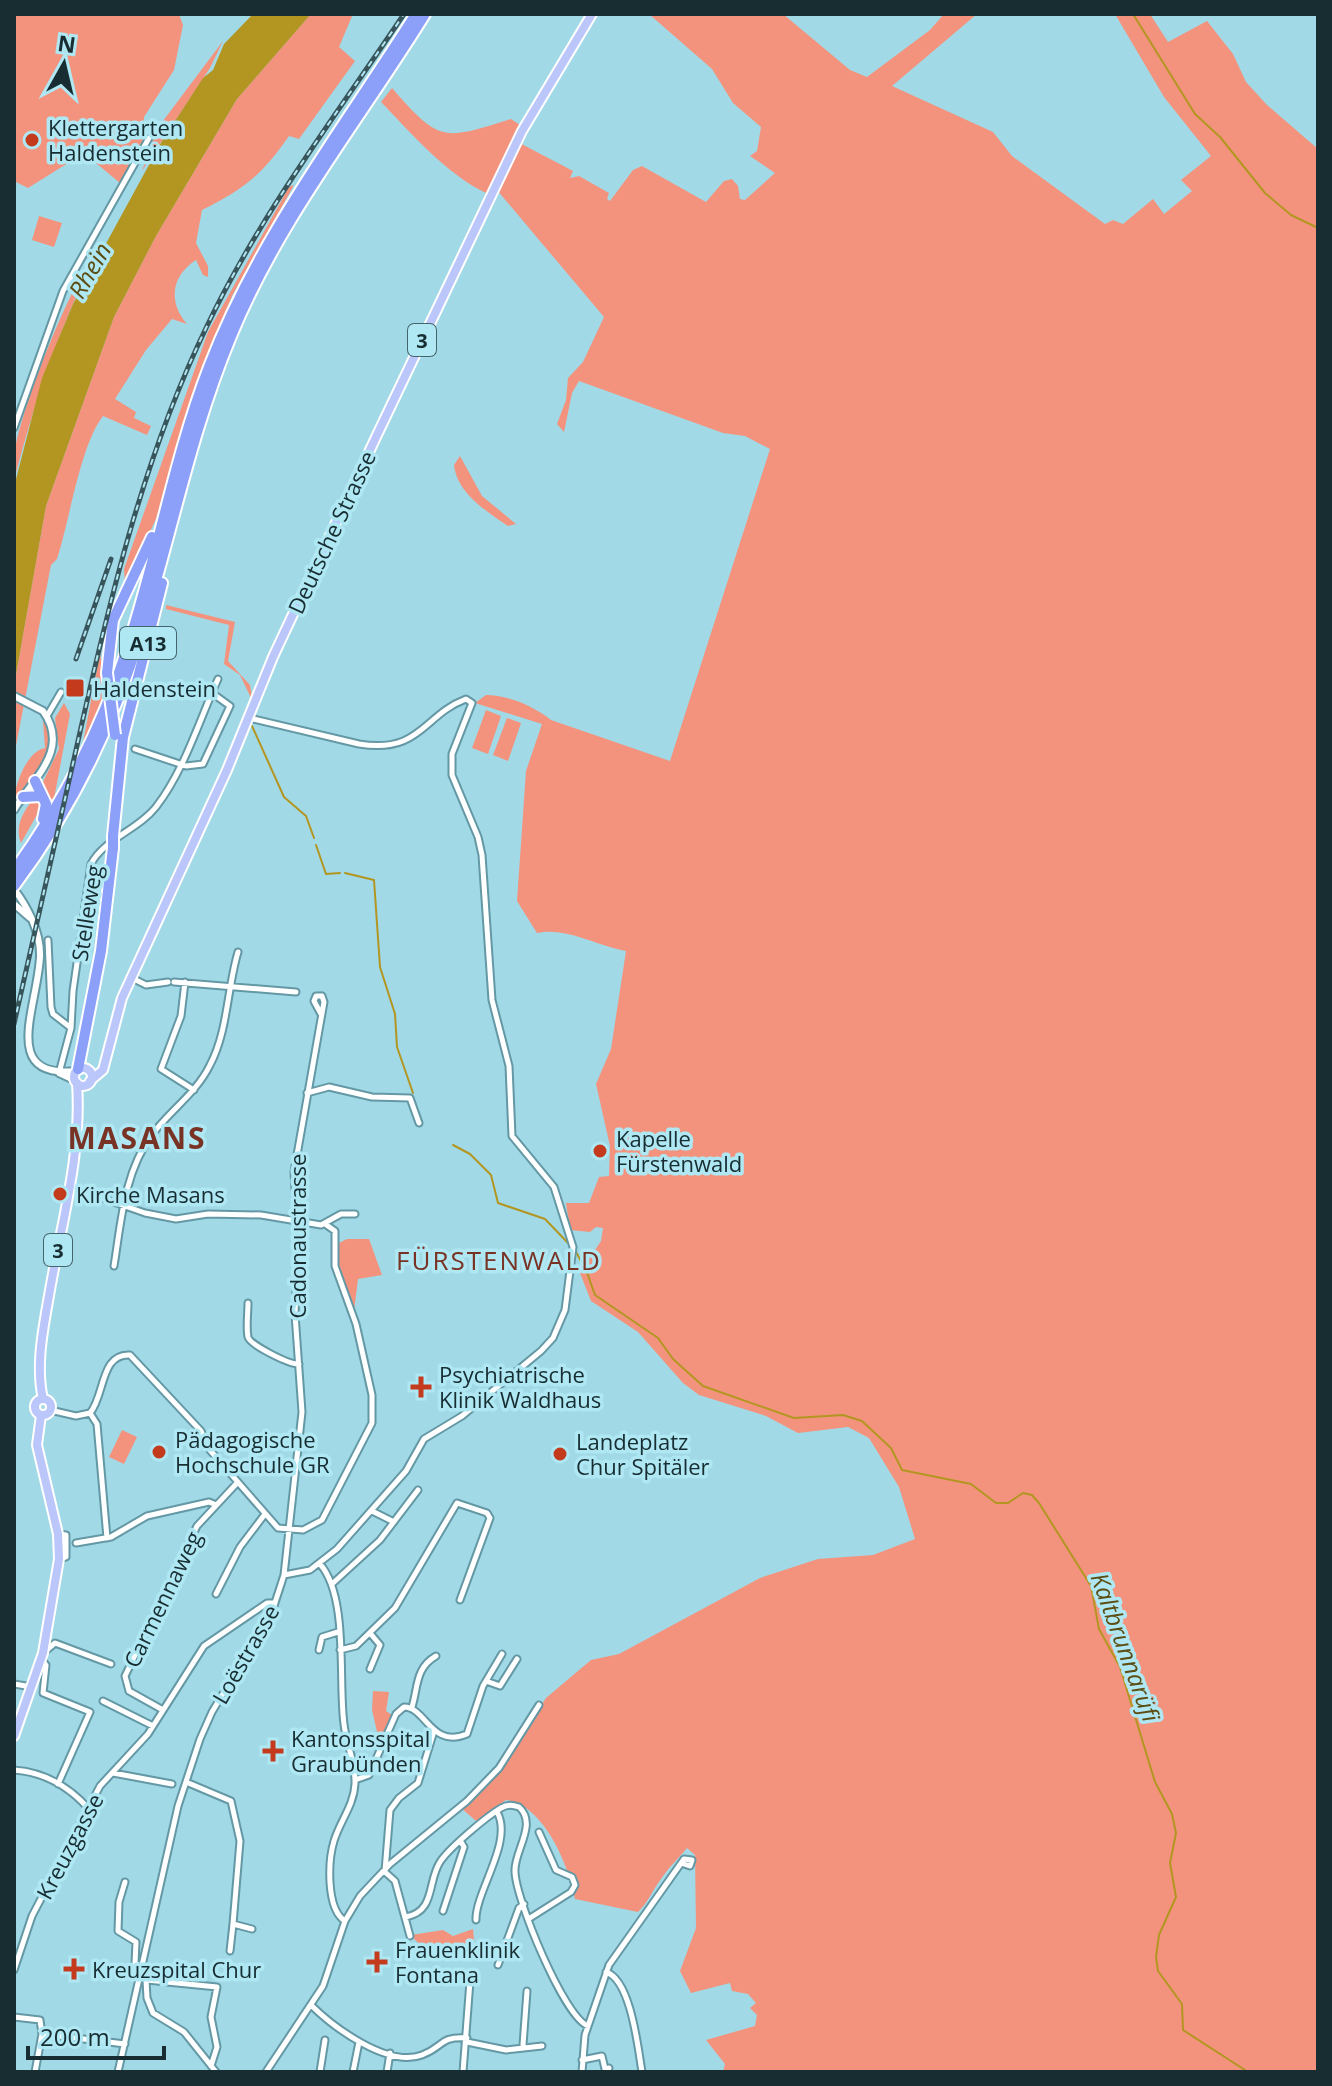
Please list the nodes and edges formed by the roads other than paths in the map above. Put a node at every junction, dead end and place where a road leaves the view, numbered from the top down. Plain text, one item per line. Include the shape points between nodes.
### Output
1 (416, 14) edge
2 (425, 14) edge
3 (592, 14) edge
4 (149, 138) dead end
5 (14, 428) edge
6 (184, 468) junction
7 (173, 479) junction
8 (218, 679) dead end
9 (61, 692) dead end
10 (212, 693) junction
11 (14, 696) edge
12 (47, 716) junction
13 (249, 718) junction
14 (135, 749) dead end
15 (180, 763) junction
16 (35, 781) junction
17 (40, 796) junction
18 (23, 797) junction
19 (14, 810) edge
20 (114, 818) junction
21 (14, 865) edge
22 (14, 871) edge
23 (17, 900) edge
24 (48, 940) dead end
25 (238, 952) dead end
26 (132, 978) junction
27 (185, 982) junction
28 (230, 985) junction
29 (296, 992) dead end
30 (322, 1014) dead end
31 (88, 1027) junction
32 (71, 1028) junction
33 (19, 1030) dead end
34 (67, 1046) junction
35 (82, 1052) junction
36 (24, 1061) dead end
37 (59, 1073) junction
38 (82, 1076) junction
39 (194, 1090) junction
40 (307, 1093) junction
41 (419, 1123) dead end
42 (70, 1187) junction
43 (125, 1206) junction
44 (355, 1214) dead end
45 (297, 1221) junction
46 (325, 1224) junction
47 (114, 1266) dead end
48 (248, 1303) dead end
49 (299, 1364) junction
50 (43, 1399) junction
51 (50, 1410) junction
52 (90, 1413) junction
53 (41, 1415) junction
54 (238, 1482) junction
55 (418, 1490) dead end
56 (214, 1504) junction
57 (372, 1511) junction
58 (265, 1514) junction
59 (394, 1522) junction
60 (288, 1532) junction
61 (107, 1538) junction
62 (76, 1543) dead end
63 (320, 1564) junction
64 (284, 1575) junction
65 (332, 1584) junction
66 (216, 1594) dead end
67 (460, 1600) dead end
68 (275, 1603) junction
69 (338, 1632) junction
70 (370, 1633) junction
71 (319, 1650) dead end
72 (340, 1650) junction
73 (502, 1654) dead end
74 (42, 1656) junction
75 (436, 1656) dead end
76 (517, 1659) dead end
77 (111, 1664) dead end
78 (370, 1669) dead end
79 (486, 1681) junction
80 (14, 1684) edge
81 (33, 1687) junction
82 (103, 1701) dead end
83 (539, 1705) dead end
84 (412, 1707) junction
85 (163, 1710) junction
86 (153, 1726) junction
87 (434, 1731) junction
88 (14, 1736) edge
89 (14, 1770) edge
90 (113, 1773) junction
91 (355, 1780) junction
92 (186, 1782) junction
93 (58, 1784) junction
94 (172, 1784) dead end
95 (88, 1808) junction
96 (497, 1812) junction
97 (539, 1832) dead end
98 (461, 1842) junction
99 (684, 1864) dead end
100 (385, 1872) junction
101 (125, 1882) dead end
102 (524, 1904) junction
103 (443, 1911) dead end
104 (406, 1917) junction
105 (530, 1918) junction
106 (476, 1920) dead end
107 (345, 1921) junction
108 (233, 1924) junction
109 (252, 1929) dead end
110 (410, 1936) dead end
111 (230, 1951) dead end
112 (498, 1965) dead end
113 (141, 1967) junction
114 (14, 1970) edge
115 (606, 1972) junction
116 (139, 1978) junction
117 (147, 1980) junction
118 (470, 1981) dead end
119 (527, 1991) dead end
120 (311, 2005) junction
121 (14, 2017) edge
122 (588, 2026) junction
123 (42, 2034) junction
124 (325, 2040) dead end
125 (467, 2040) junction
126 (359, 2042) junction
127 (125, 2044) junction
128 (523, 2045) junction
129 (542, 2046) dead end
130 (391, 2053) junction
131 (582, 2060) junction
132 (211, 2066) junction
133 (609, 2068) dead end
134 (35, 2072) edge
135 (118, 2072) edge
136 (216, 2072) edge
137 (266, 2072) edge
138 (320, 2072) edge
139 (353, 2072) edge
140 (387, 2072) edge
141 (463, 2072) edge
142 (582, 2072) edge
143 (642, 2072) edge

1 - 7 highway, A13 via 307,175 254,266 209,367
2 - 6 highway, A13 via 265,262 216,373
3 - 13 main road, Deutsche Strasse / 3 via 494,187
4 - 5 street via 63,291
6 - 20 highway, A13 via 158,601 123,737
6 - 23 highway, A13 via 145,619 117,702
7 - 20 highway, A13, bridge via 147,551 113,620 107,673 115,735
7 - 22 highway, A13 via 137,617 108,702 61,799
8 - 10 street, Stelleweg
9 - 12 street
10 - 15 street, Stelleweg
10 - 15 street via 230,706 207,758 201,765
11 - 12 street via 29,700
12 - 16 street via 53,749
13 - 26 main road, Deutsche Strasse / 3
13 - 57 street via 378,745 417,736 457,703 472,703 451,770 482,855 492,1000 509,1066 511,1133 554,1187 573,1247 565,1310 553,1338 462,1416 424,1439 406,1471
14 - 15 street
15 - 32 street, Stelleweg via 151,813 101,850 91,864
16 - 17 highway
16 - 18 street
17 - 18 highway
17 - 21 highway via 45,812
18 - 19 street
20 - 31 highway, A13, bridge
23 - 33 street via 30,918 40,956
24 - 32 street via 51,1007
25 - 28 street
26 - 27 street via 146,985
26 - 38 main road, Deutsche Strasse / 3 via 116,1013 104,1065
27 - 28 street
27 - 39 street via 181,1016 161,1067
28 - 29 street
28 - 39 street via 218,1048
30 - 40 street, Cadonaustrasse
31 - 35 highway, A13
31 - 38 highway, A13
32 - 34 street, Stelleweg
34 - 35 street
34 - 37 street, Stelleweg
35 - 38 highway, A13
36 - 37 street via 39,1072
37 - 38 street
38 - 42 main road, 3
39 - 43 street via 141,1151
40 - 41 street via 329,1087 372,1097 410,1098
40 - 45 street, Cadonaustrasse via 295,1162
42 - 43 street
42 - 50 main road, 3 via 46,1315
43 - 45 street via 176,1219 208,1214
43 - 47 street
44 - 46 street via 341,1214
45 - 46 street
45 - 49 street, Cadonaustrasse
46 - 60 street via 335,1231 335,1266 356,1324 374,1409 363,1446 322,1520 309,1529
48 - 49 street via 248,1337 253,1344
49 - 60 street, Cadonaustrasse via 302,1422
50 - 51 main road
50 - 53 main road, 3 via 35,1405
51 - 52 street via 76,1416
51 - 53 main road
52 - 54 street via 113,1360 134,1357 201,1431 206,1446
52 - 61 street via 97,1424
53 - 74 main road, 3 via 37,1445 59,1559
54 - 56 street, Carmennaweg
54 - 58 street
55 - 59 street
56 - 61 street via 147,1516
56 - 85 street, Carmennaweg via 189,1541 125,1676 129,1691
57 - 59 street
57 - 63 street
58 - 60 street
58 - 66 street via 245,1538
59 - 65 street via 368,1554
60 - 64 street, Loëstrasse
61 - 62 street
63 - 64 street via 301,1575
63 - 65 street
64 - 68 street, Loëstrasse
65 - 69 street
67 - 70 street via 490,1518 457,1503 400,1601
68 - 85 street, Kreuzgasse via 208,1641
68 - 92 street, Loëstrasse via 207,1721
69 - 71 street via 322,1637
69 - 72 street
70 - 72 street via 356,1646
70 - 78 street via 380,1645
72 - 91 street via 344,1731
73 - 79 street
74 - 77 street via 55,1643
74 - 81 main road, 3
74 - 93 street via 43,1693 90,1712
75 - 84 street via 420,1672
76 - 79 street via 500,1686
79 - 87 street via 467,1734
80 - 81 street
81 - 88 main road, 3
82 - 86 street
83 - 100 street via 500,1767
84 - 87 street
84 - 91 street via 399,1709 369,1775
85 - 86 street, Kreuzgasse
86 - 90 street, Kreuzgasse
87 - 100 street via 418,1783 390,1810
89 - 93 street via 37,1773
90 - 94 street
90 - 95 street, Kreuzgasse
91 - 107 street via 331,1861 333,1902
92 - 108 street via 227,1797 233,1808 240,1841
92 - 113 street, Loëstrasse
93 - 95 street via 81,1796
95 - 114 street, Kreuzgasse via 31,1920
96 - 98 street
96 - 102 street via 513,1805 527,1817 515,1871
96 - 106 street via 497,1846
97 - 105 street via 556,1870 572,1877 575,1885
98 - 103 street via 463,1854
98 - 104 street via 437,1866 427,1904
99 - 115 street
100 - 104 street via 394,1878
100 - 107 street via 360,1896
101 - 113 street via 118,1931 136,1942 135,1963
102 - 105 street
102 - 112 street
104 - 110 street
105 - 122 street via 559,1988 576,2019
107 - 120 street
108 - 109 street
108 - 111 street
113 - 116 street, Loëstrasse
115 - 122 street
115 - 143 street via 621,1984
116 - 117 street
116 - 127 street, Loëstrasse
117 - 132 street via 153,2013 184,2032
117 - 132 street via 217,1987 211,2017 217,2051
118 - 125 street
119 - 128 street
120 - 126 street
120 - 137 street
121 - 123 street via 39,2019
122 - 131 street
123 - 127 street
123 - 134 street
124 - 138 street
125 - 128 street via 506,2050
125 - 130 street via 445,2038 414,2057
125 - 141 street
126 - 130 street
126 - 139 street
127 - 135 street, Loëstrasse
128 - 129 street
130 - 140 street
131 - 133 street via 602,2056
131 - 142 street
132 - 136 street

